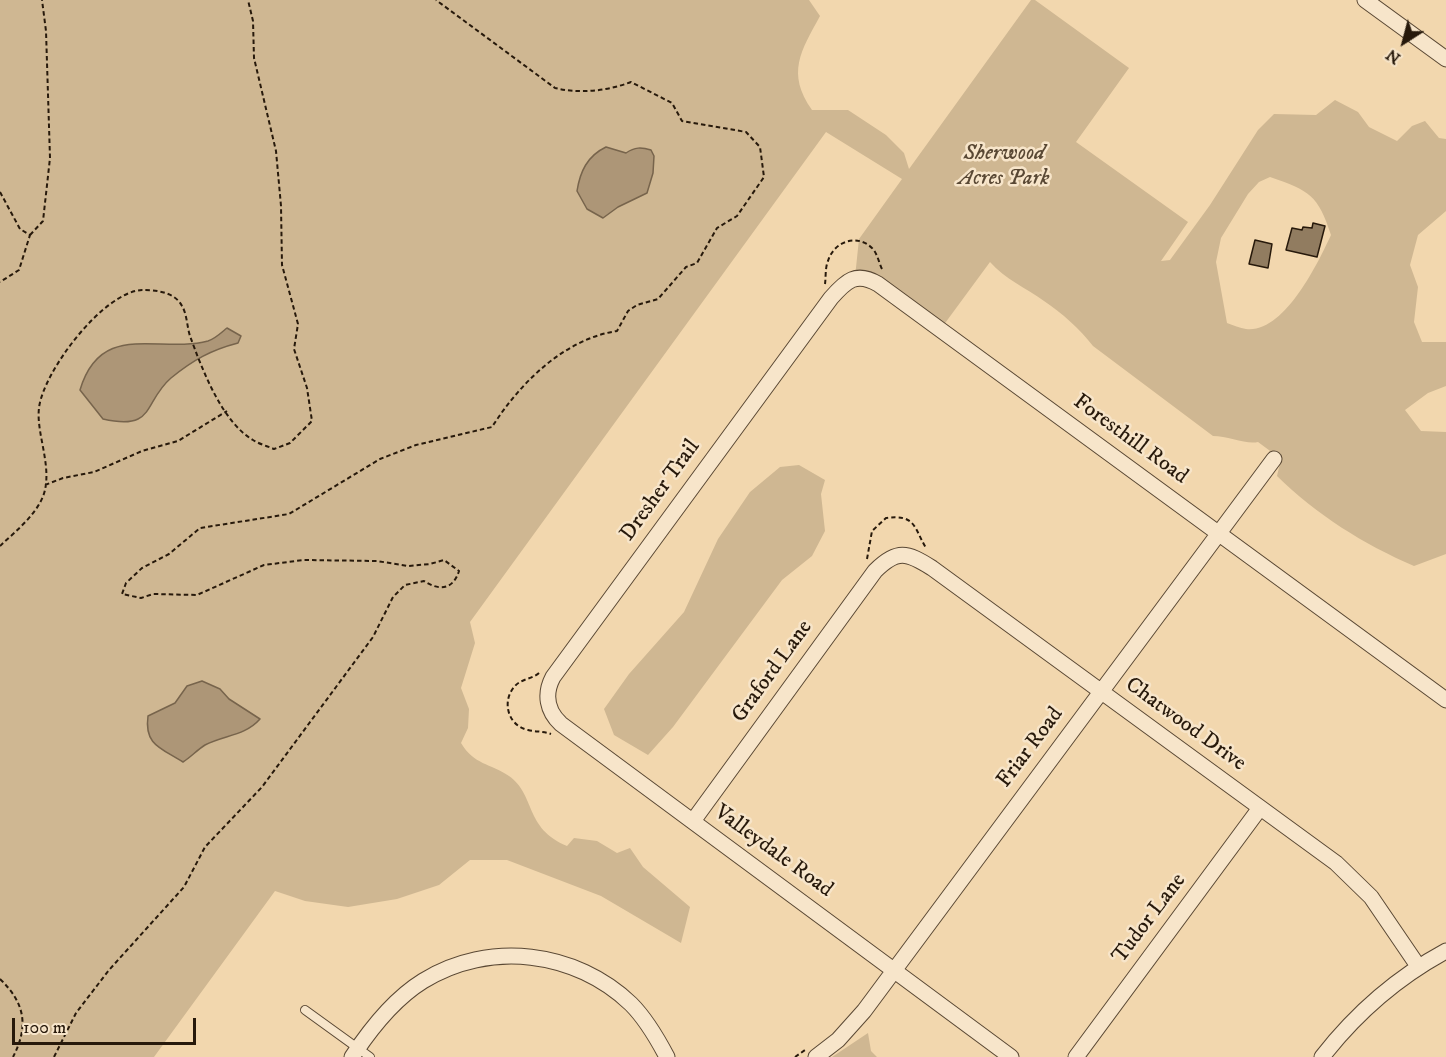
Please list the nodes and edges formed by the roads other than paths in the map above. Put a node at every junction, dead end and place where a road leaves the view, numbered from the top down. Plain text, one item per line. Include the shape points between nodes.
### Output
1 (1365, 0) edge
2 (1446, 59) edge
3 (797, 344) joint
4 (1274, 459) dead end
5 (1219, 533) junction
6 (896, 556) joint
7 (562, 665) joint
8 (1101, 691) junction
9 (1446, 700) edge
10 (1260, 808) junction
11 (693, 821) junction
12 (1446, 951) edge
13 (1418, 966) junction
14 (894, 970) junction
15 (305, 1010) dead end
16 (812, 1052) edge
17 (360, 1054) edge
18 (667, 1057) edge
19 (1011, 1057) edge
20 (1076, 1057) edge
21 (1322, 1057) edge

1 - 2 street
3 - 5 street, Foresthill Road via 847,281 855,277 871,280
3 - 7 street, Dresher Trail
4 - 5 street, Friar Road
5 - 8 street, Friar Road
5 - 9 street, Foresthill Road
6 - 8 street, Chatwood Drive via 915,557 932,568
6 - 11 street, Graford Lane via 875,571
7 - 11 street, Valleydale Road via 547,695 557,720
8 - 10 street, Chatwood Drive
8 - 14 street, Friar Road
10 - 13 street, Chatwood Drive via 1360,884
10 - 20 street, Tudor Lane
11 - 14 street, Valleydale Road
12 - 13 street
13 - 21 street via 1369,1004
14 - 16 street, Friar Road via 850,1027
14 - 19 street, Valleydale Road
15 - 17 lane
17 - 18 street via 402,996 437,973 470,960 524,956 558,962 606,984 640,1015

